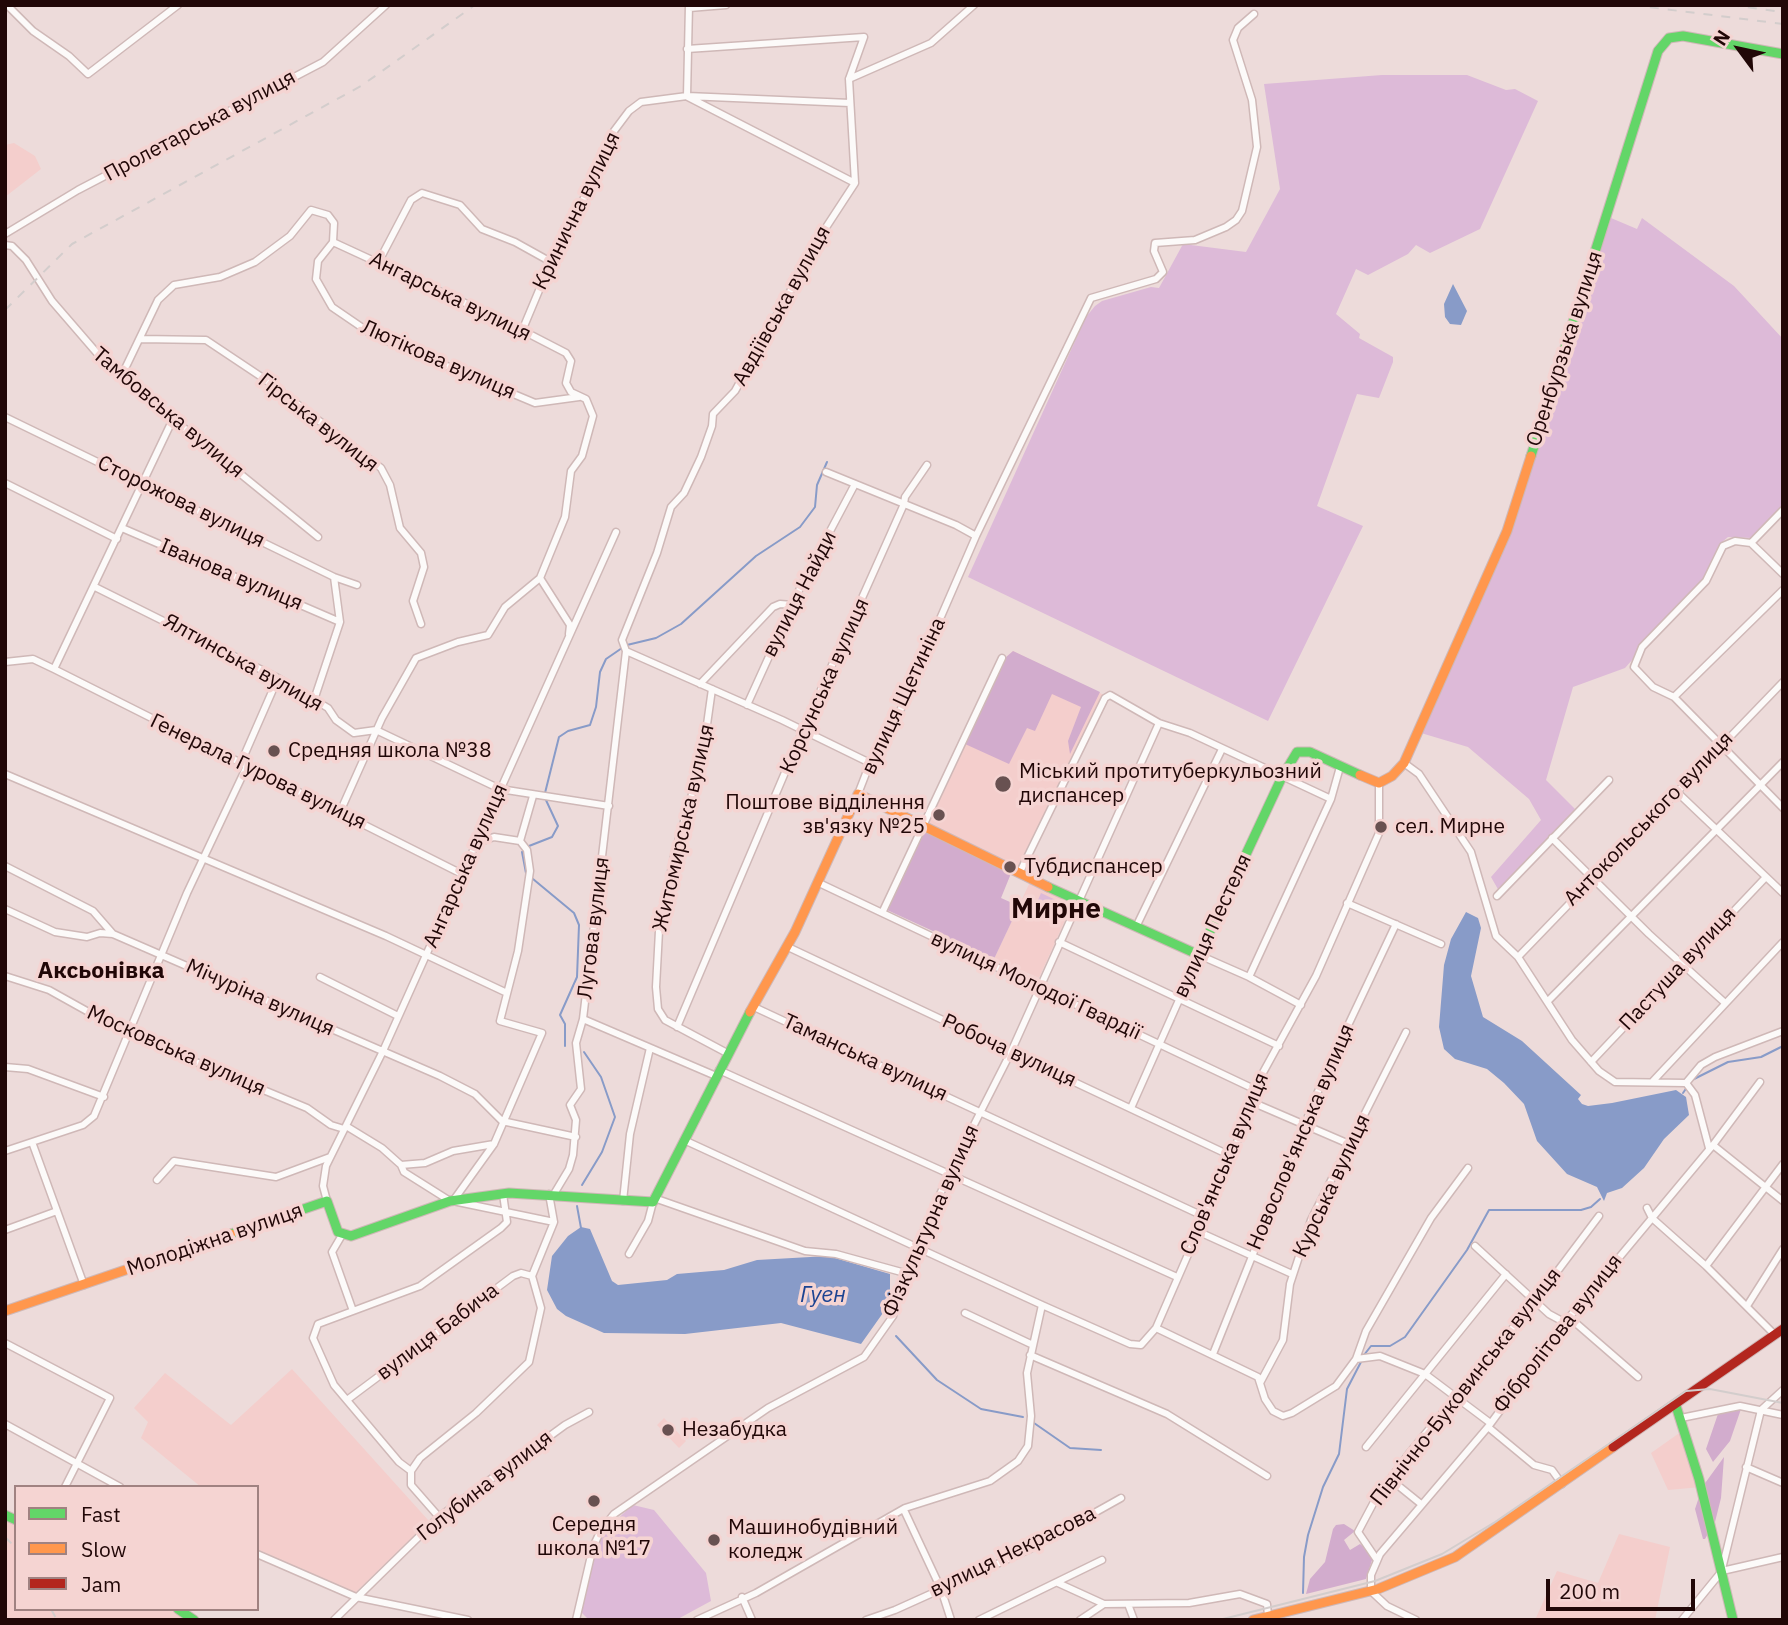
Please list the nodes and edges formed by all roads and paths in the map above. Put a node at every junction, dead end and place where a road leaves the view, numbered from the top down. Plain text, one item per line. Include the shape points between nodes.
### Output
1 (7, 5) edge
2 (178, 5) edge
3 (386, 5) edge
4 (726, 5) edge
5 (974, 5) edge
6 (689, 7) edge
7 (1254, 14) dead end
8 (687, 49) junction
9 (1783, 54) edge
10 (849, 79) junction
11 (687, 96) junction
12 (850, 103) junction
13 (855, 183) junction
14 (5, 234) edge
15 (333, 242) junction
16 (5, 245) edge
17 (551, 262) junction
18 (379, 263) junction
19 (522, 331) junction
20 (140, 339) junction
21 (121, 377) junction
22 (580, 397) junction
23 (5, 417) edge
24 (173, 419) junction
25 (927, 465) dead end
26 (826, 472) dead end
27 (144, 482) junction
28 (5, 483) edge
29 (855, 484) junction
30 (905, 504) junction
31 (1783, 510) edge
32 (122, 528) junction
33 (616, 532) dead end
34 (976, 536) junction
35 (318, 537) dead end
36 (117, 539) junction
37 (1751, 543) junction
38 (1783, 574) edge
39 (334, 577) junction
40 (540, 578) junction
41 (357, 584) dead end
42 (95, 587) junction
43 (1783, 590) edge
44 (792, 605) junction
45 (340, 622) junction
46 (421, 624) dead end
47 (569, 639) junction
48 (626, 651) junction
49 (1002, 658) dead end
50 (5, 662) edge
51 (54, 669) junction
52 (278, 678) junction
53 (1783, 682) edge
54 (700, 684) junction
55 (712, 690) junction
56 (1674, 697) junction
57 (314, 699) junction
58 (747, 705) junction
59 (1159, 723) junction
60 (376, 730) junction
61 (803, 730) junction
62 (1721, 748) junction
63 (1222, 749) junction
64 (1783, 762) edge
65 (1404, 763) junction
66 (870, 764) junction
67 (243, 766) junction
68 (1340, 767) junction
69 (5, 774) edge
70 (1282, 777) junction
71 (1609, 780) dead end
72 (1379, 783) junction
73 (1759, 786) junction
74 (500, 789) junction
75 (1677, 792) junction
76 (858, 794) junction
77 (533, 796) junction
78 (1331, 799) junction
79 (608, 806) junction
80 (1783, 808) edge
81 (340, 812) junction
82 (923, 826) junction
83 (1716, 831) junction
84 (1552, 838) junction
85 (476, 843) junction
86 (523, 845) junction
87 (204, 858) junction
88 (5, 866) edge
89 (1020, 872) junction
90 (462, 874) junction
91 (1766, 877) junction
92 (1593, 878) junction
93 (819, 883) junction
94 (1783, 893) edge
95 (1497, 896) dead end
96 (1078, 901) junction
97 (1347, 903) junction
98 (5, 909) edge
99 (883, 911) junction
100 (1632, 917) junction
101 (1396, 924) junction
102 (1136, 927) junction
103 (113, 934) junction
104 (1059, 942) junction
105 (1783, 942) edge
106 (1441, 944) dead end
107 (788, 947) junction
108 (163, 955) junction
109 (1199, 955) junction
110 (426, 956) junction
111 (1518, 957) junction
112 (1682, 964) junction
113 (5, 976) edge
114 (320, 977) dead end
115 (1249, 977) junction
116 (1041, 987) junction
117 (507, 993) junction
118 (1178, 999) junction
119 (1548, 1001) junction
120 (1724, 1002) junction
121 (1301, 1006) junction
122 (754, 1007) junction
123 (398, 1016) junction
124 (583, 1019) junction
125 (677, 1027) junction
126 (1783, 1031) edge
127 (1406, 1032) dead end
128 (128, 1034) junction
129 (1160, 1044) junction
130 (1279, 1046) junction
131 (650, 1048) junction
132 (383, 1051) junction
133 (1011, 1052) junction
134 (727, 1053) junction
135 (1591, 1062) junction
136 (5, 1067) edge
137 (717, 1073) junction
138 (1653, 1082) junction
139 (1760, 1082) dead end
140 (1688, 1086) junction
141 (1254, 1089) junction
142 (104, 1097) junction
143 (1254, 1102) junction
144 (1131, 1108) junction
145 (980, 1112) junction
146 (502, 1121) junction
147 (1305, 1124) junction
148 (345, 1128) junction
149 (576, 1137) junction
150 (684, 1140) junction
151 (32, 1142) junction
152 (494, 1144) junction
153 (1349, 1144) junction
154 (1711, 1146) junction
155 (5, 1152) edge
156 (1229, 1155) junction
157 (331, 1157) junction
158 (1783, 1164) edge
159 (401, 1165) junction
160 (1468, 1168) dead end
161 (949, 1174) junction
162 (156, 1180) dead end
163 (1765, 1187) junction
164 (503, 1194) junction
165 (552, 1194) junction
166 (623, 1200) junction
167 (327, 1201) junction
168 (451, 1201) junction
169 (655, 1201) junction
170 (1783, 1201) edge
171 (1647, 1208) dead end
172 (57, 1211) junction
173 (507, 1214) junction
174 (1203, 1216) junction
175 (1599, 1216) dead end
176 (1652, 1218) junction
177 (554, 1222) junction
178 (5, 1230) edge
179 (1197, 1231) junction
180 (342, 1235) junction
181 (1475, 1246) dead end
182 (918, 1247) junction
183 (1783, 1250) edge
184 (629, 1254) dead end
185 (1251, 1257) junction
186 (1706, 1266) junction
187 (905, 1273) junction
188 (1506, 1274) junction
189 (1292, 1275) junction
190 (532, 1276) junction
191 (1177, 1277) junction
192 (84, 1285) junction
193 (1535, 1301) junction
194 (1042, 1305) junction
195 (1747, 1306) junction
196 (5, 1311) edge
197 (353, 1311) junction
198 (965, 1313) dead end
199 (1568, 1319) junction
200 (1156, 1328) junction
201 (1779, 1332) edge
202 (5, 1343) edge
203 (1032, 1345) junction
204 (1213, 1354) junction
205 (1030, 1355) junction
206 (1360, 1358) junction
207 (1425, 1374) junction
208 (1638, 1377) dead end
209 (1259, 1384) junction
210 (1783, 1390) edge
211 (1457, 1396) junction
212 (347, 1400) junction
213 (1676, 1406) junction
214 (1761, 1410) junction
215 (589, 1412) dead end
216 (1783, 1415) edge
217 (1681, 1418) junction
218 (5, 1424) edge
219 (1488, 1425) junction
220 (1366, 1447) dead end
221 (77, 1463) junction
222 (1746, 1467) junction
223 (411, 1471) junction
224 (1266, 1476) dead end
225 (1390, 1479) junction
226 (1783, 1483) edge
227 (66, 1485) edge
228 (116, 1485) edge
229 (1563, 1485) junction
230 (1121, 1498) dead end
231 (1421, 1504) junction
232 (904, 1510) junction
233 (439, 1517) junction
234 (259, 1555) edge
235 (1783, 1557) edge
236 (1102, 1560) dead end
237 (1377, 1560) junction
238 (1722, 1571) junction
239 (1058, 1583) junction
240 (941, 1588) junction
241 (1371, 1591) junction
242 (356, 1597) junction
243 (742, 1597) junction
244 (1104, 1604) junction
245 (1128, 1604) junction
246 (422, 1616) edge
247 (1268, 1616) junction
248 (435, 1617) edge
249 (334, 1620) edge
250 (468, 1620) edge
251 (576, 1620) edge
252 (697, 1620) edge
253 (752, 1620) edge
254 (866, 1620) edge
255 (951, 1620) edge
256 (979, 1620) edge
257 (1080, 1620) edge
258 (1134, 1620) edge
259 (1254, 1620) edge
260 (1416, 1620) edge
261 (1682, 1620) edge
262 (1733, 1620) edge

1 - 2 street via 88,74
3 - 14 street, Пролетарська вулиця via 323,62 78,190
4 - 6 street
5 - 10 street via 931,43
6 - 8 street
7 - 34 street, вулиця Щетиніна via 1238,28 1233,40 1252,100 1256,147 1242,211 1226,227 1195,240 1155,243 1163,272 1156,279 1091,298
8 - 10 street via 864,37
8 - 11 street
9 - 65 street, Оренбурзька вулиця via 1683,36 1669,38 1658,51 1507,531
10 - 12 street
11 - 12 street, Кринична вулиця
11 - 13 street
11 - 17 street, Кринична вулиця via 641,102 629,111 614,131 614,142
12 - 13 street
13 - 48 street, Авдіївська вулиця via 735,391 713,414 701,457 684,494 671,507 622,640
15 - 18 street, Ангарська вулиця
15 - 20 street via 334,223 328,215 311,210 290,236 254,262 220,277 166,290
15 - 22 street, Лютікова вулиця via 318,261 316,279 332,307 373,335 535,403
16 - 21 street, Тамбовська вулиця via 26,260 52,301
17 - 18 street via 482,229 460,205 422,193 411,200
17 - 19 street, Кринична вулиця
18 - 19 street, Ангарська вулиця
19 - 22 street, Ангарська вулиця via 566,353 571,361 566,383
20 - 21 street
20 - 46 street, Гірська вулиця via 206,340 381,468 400,528 421,552 424,567 413,601
21 - 24 street, Тамбовська вулиця
22 - 40 street via 586,399 593,416 590,431 582,456 570,471 565,517
23 - 27 street, Сторожова вулиця
24 - 27 street
24 - 35 street, Тамбовська вулиця
25 - 30 street, Корсунська вулиця via 908,491
26 - 29 street
27 - 32 street
27 - 39 street, Сторожова вулиця
28 - 36 street
29 - 30 street
29 - 44 street, вулиця Найди
30 - 34 street
30 - 61 street, Корсунська вулиця
31 - 37 street
32 - 36 street
32 - 45 street, Іванова вулиця
33 - 47 street, Ангарська вулиця
34 - 66 street, вулиця Щетиніна via 890,734
36 - 42 street
37 - 38 street
37 - 56 street via 1735,541 1723,547 1706,581 1636,655 1634,670
39 - 41 street, Сторожова вулиця
39 - 45 street
40 - 47 street via 570,625
40 - 60 street via 505,607 488,635 416,659
42 - 51 street
42 - 52 street, Ялтинська вулиця
43 - 56 street
44 - 54 street via 773,607
44 - 58 street, вулиця Найди
45 - 57 street
47 - 74 street, Ангарська вулиця
48 - 54 street
48 - 79 street, Лугова вулиця
49 - 82 street
50 - 51 street, Генерала Гурова вулиця via 33,659
51 - 67 street, Генерала Гурова вулиця
52 - 57 street, Ялтинська вулиця
52 - 67 street
53 - 62 street, Антокольського вулиця via 1733,730
54 - 55 street
55 - 58 street
55 - 125 street, Житомирська вулиця via 702,760 657,944 658,1009
56 - 62 street
57 - 60 street, Ялтинська вулиця via 354,733
58 - 61 street
59 - 63 street
59 - 89 street via 1113,696 1105,698
59 - 96 street, Фізкультурна вулиця
60 - 74 street, Ялтинська вулиця
60 - 81 street
61 - 66 street
61 - 125 street, Корсунська вулиця
62 - 73 street
62 - 75 street, Антокольського вулиця
63 - 70 street
63 - 102 street
64 - 73 street
65 - 72 street
65 - 111 street via 1419,775 1471,852 1496,936
66 - 76 street, вулиця Щетиніна
67 - 81 street, Генерала Гурова вулиця
67 - 87 street
68 - 70 street, вулиця Пестеля via 1302,750
68 - 72 street
68 - 78 street
69 - 87 street
70 - 78 street
70 - 109 street, вулиця Пестеля
71 - 84 street
72 - 97 street, Слов'янська вулиця via 1381,827
73 - 80 street
73 - 83 street
74 - 77 street, Ялтинська вулиця
74 - 85 street, Ангарська вулиця
75 - 83 street
75 - 92 street, Антокольського вулиця
76 - 82 street
76 - 93 street, вулиця Щетиніна
77 - 79 street, Ялтинська вулиця
77 - 86 street
78 - 115 street
79 - 124 street, Лугова вулиця
81 - 90 street, Генерала Гурова вулиця
82 - 89 street
82 - 99 street
83 - 91 street
83 - 100 street
84 - 92 street
84 - 95 street
85 - 86 street via 494,837
85 - 90 street, Ангарська вулиця
86 - 117 street via 529,881
87 - 108 street
87 - 110 street
88 - 103 street via 93,911
89 - 96 street
90 - 110 street, Ангарська вулиця
91 - 94 street
91 - 112 street, Пастуша вулиця
92 - 100 street
92 - 111 street, Антокольського вулиця
93 - 99 street, вулиця Молодої Гвардії
93 - 107 street, вулиця Щетиніна
96 - 102 street
96 - 104 street, Фізкультурна вулиця
97 - 101 street
97 - 121 street, Слов'янська вулиця
98 - 103 street, Мічуріна вулиця via 55,932 87,937
99 - 116 street, вулиця Молодої Гвардії
100 - 112 street
100 - 119 street
101 - 106 street
101 - 147 street, Новослов'янська вулиця
102 - 109 street
103 - 108 street, Мічуріна вулиця
104 - 116 street, Фізкультурна вулиця
104 - 118 street
105 - 120 street
107 - 122 street, вулиця Щетиніна
107 - 133 street, Робоча вулиця
108 - 128 street
108 - 132 street, Мічуріна вулиця
109 - 115 street
109 - 118 street, вулиця Пестеля
110 - 117 street
110 - 123 street, Ангарська вулиця
111 - 119 street
112 - 120 street
112 - 135 street, Пастуша вулиця
113 - 128 street, Московська вулиця via 49,990
114 - 123 street
115 - 121 street
116 - 129 street, вулиця Молодої Гвардії
116 - 133 street, Фізкультурна вулиця
117 - 146 street via 500,1021 542,1033
118 - 129 street, вулиця Пестеля
118 - 130 street
119 - 135 street
120 - 138 street
121 - 130 street, Слов'янська вулиця
122 - 134 street, вулиця Щетиніна
122 - 145 street, Таманська вулиця
123 - 132 street, Ангарська вулиця
124 - 131 street
124 - 149 street, Лугова вулиця via 576,1043 581,1089 570,1105
125 - 134 street, Житомирська вулиця
126 - 140 street via 1715,1057 1702,1065
127 - 153 street, Курська вулиця
128 - 142 street
128 - 148 street, Московська вулиця
129 - 141 street, вулиця Молодої Гвардії
129 - 144 street, вулиця Пестеля
130 - 141 street, Слов'янська вулиця
131 - 137 street
131 - 166 street via 633,1121
132 - 146 street, Мічуріна вулиця via 475,1094
132 - 148 street, Ангарська вулиця
133 - 144 street, Робоча вулиця
133 - 145 street, Фізкультурна вулиця
134 - 137 street, вулиця Щетиніна
135 - 138 street via 1615,1082
136 - 142 street via 28,1069
137 - 150 street, вулиця Щетиніна
137 - 161 street
138 - 140 street
139 - 154 street, Фібролітова вулиця
140 - 154 street
141 - 143 street, Слов'янська вулиця
142 - 151 street via 83,1125
143 - 147 street
143 - 156 street, Слов'янська вулиця
144 - 156 street, Робоча вулиця
145 - 161 street, Фізкультурна вулиця
145 - 174 street, Таманська вулиця
146 - 149 street
146 - 152 street
147 - 153 street
147 - 185 street, Новослов'янська вулиця
148 - 157 street, Ангарська вулиця
148 - 159 street, Московська вулиця via 382,1148
149 - 165 street, Лугова вулиця via 569,1169
150 - 169 street, вулиця Щетиніна
150 - 182 street
151 - 155 street
151 - 172 street
152 - 159 street
152 - 168 street
153 - 189 street, Курська вулиця via 1311,1220
154 - 163 street
154 - 176 street, Фібролітова вулиця
156 - 174 street, Слов'янська вулиця
157 - 162 street via 276,1177 174,1161
157 - 167 street, Ангарська вулиця via 323,1175
158 - 163 street
159 - 168 street, Московська вулиця via 404,1172
160 - 206 street via 1431,1218 1366,1331
161 - 182 street, Фізкультурна вулиця
161 - 191 street
163 - 170 street
163 - 186 street
164 - 165 street
164 - 168 street
164 - 173 street
165 - 166 street
165 - 177 street
166 - 169 street
167 - 180 street, Молодіжна вулиця
167 - 192 street, Молодіжна вулиця
168 - 173 street, Московська вулиця
168 - 180 street via 359,1235
169 - 184 street
169 - 187 street via 805,1251 836,1254
171 - 176 street
172 - 178 street
172 - 192 street
173 - 177 street, Московська вулиця
173 - 197 street via 501,1228 439,1275
174 - 179 street, Слов'янська вулиця
175 - 193 street, Північно-Буковинська вулиця
176 - 186 street
176 - 199 street, Фібролітова вулиця
177 - 190 street
179 - 185 street
179 - 191 street, Слов'янська вулиця
180 - 197 street via 332,1252
181 - 188 street
182 - 187 street, Фізкультурна вулиця
182 - 194 street
183 - 195 street
185 - 189 street
185 - 204 street, Новослов'янська вулиця
186 - 195 street
187 - 251 street, Фізкультурна вулиця via 896,1308 864,1357 768,1408 606,1522 593,1547
188 - 193 street
188 - 207 street
189 - 209 street, Курська вулиця via 1283,1339
190 - 212 street, вулиця Бабича via 513,1276
190 - 223 street via 541,1308 529,1362
191 - 200 street, Слов'янська вулиця
192 - 196 street, Молодіжна вулиця
193 - 199 street via 1557,1319
193 - 211 street, Північно-Буковинська вулиця
194 - 200 street, Слов'янська вулиця via 1136,1345 1145,1342
194 - 203 street
195 - 201 street
197 - 212 street via 318,1324 313,1338 334,1385
198 - 203 street
199 - 208 street
199 - 219 street, Фібролітова вулиця
200 - 204 street
201 - 213 street
202 - 221 street via 110,1398
203 - 205 street
204 - 209 street via 1258,1377
205 - 224 street via 1167,1414
205 - 232 street via 1028,1446 1018,1461 989,1481
206 - 207 street via 1389,1359
206 - 209 street via 1336,1386 1283,1416 1269,1406
207 - 211 street
207 - 220 street
210 - 214 street
211 - 219 street
211 - 225 street, Північно-Буковинська вулиця
212 - 223 street
213 - 217 street
213 - 229 street
214 - 216 street
214 - 217 street via 1740,1406
214 - 222 street
215 - 233 street, Голубина вулиця
217 - 238 street
218 - 221 street
219 - 229 street via 1534,1465 1552,1470
219 - 231 street, Фібролітова вулиця
221 - 227 street
221 - 228 street
222 - 226 street
222 - 238 street
223 - 233 street via 411,1485
225 - 231 street
225 - 237 street, Північно-Буковинська вулиця via 1358,1532
229 - 241 street via 1455,1557
230 - 240 street, вулиця Некрасова via 1028,1550
231 - 237 street, Фібролітова вулиця
232 - 240 street
232 - 243 street
233 - 242 street, Голубина вулиця
234 - 242 street
235 - 238 street
236 - 239 street
237 - 241 street, Фібролітова вулиця
238 - 261 street
238 - 262 street
239 - 244 street
239 - 256 street
240 - 254 street, вулиця Некрасова
240 - 255 street
241 - 247 street
241 - 260 street via 1387,1606
242 - 246 street
242 - 249 street, Голубина вулиця
243 - 252 street
243 - 253 street
244 - 245 street
244 - 257 street
245 - 247 street via 1189,1603 1246,1595 1267,1604
245 - 258 street
246 - 248 street
247 - 259 street
248 - 250 street

